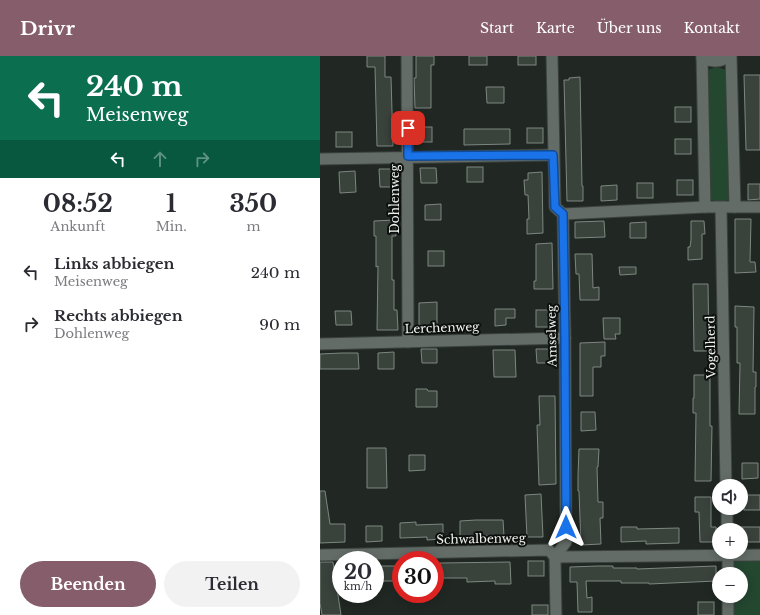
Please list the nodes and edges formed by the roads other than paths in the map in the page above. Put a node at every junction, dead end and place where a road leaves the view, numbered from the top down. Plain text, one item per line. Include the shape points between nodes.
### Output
1 (407, 56) edge
2 (552, 56) edge
3 (730, 56) edge
4 (702, 57) edge
5 (553, 155) junction
6 (408, 156) junction
7 (320, 159) edge
8 (705, 207) junction
9 (734, 207) junction
10 (760, 207) edge
11 (721, 208) junction
12 (563, 214) junction
13 (565, 338) junction
14 (408, 342) junction
15 (320, 344) edge
16 (726, 479) edge
17 (712, 554) edge
18 (320, 555) edge
19 (748, 555) edge
20 (760, 555) edge
21 (555, 557) junction
22 (728, 603) edge
23 (556, 615) edge
24 (728, 615) edge

1 - 6 street, Dohlenweg
2 - 5 street, Amselweg
3 - 4 street via 719,61
3 - 9 street
4 - 8 street
5 - 6 street
5 - 12 street, Amselweg via 555,207
6 - 7 street
6 - 14 street, Dohlenweg
8 - 11 street
8 - 12 street
9 - 10 street
9 - 11 street
11 - 16 street, Vogelherd
12 - 13 street, Amselweg
13 - 14 street, Lerchenweg
13 - 21 street, Amselweg via 566,542
14 - 15 street, Lerchenweg
17 - 21 street, Schwalbenweg
18 - 21 street, Schwalbenweg via 549,550
19 - 20 street, Schwalbenweg
21 - 23 street
22 - 24 street

